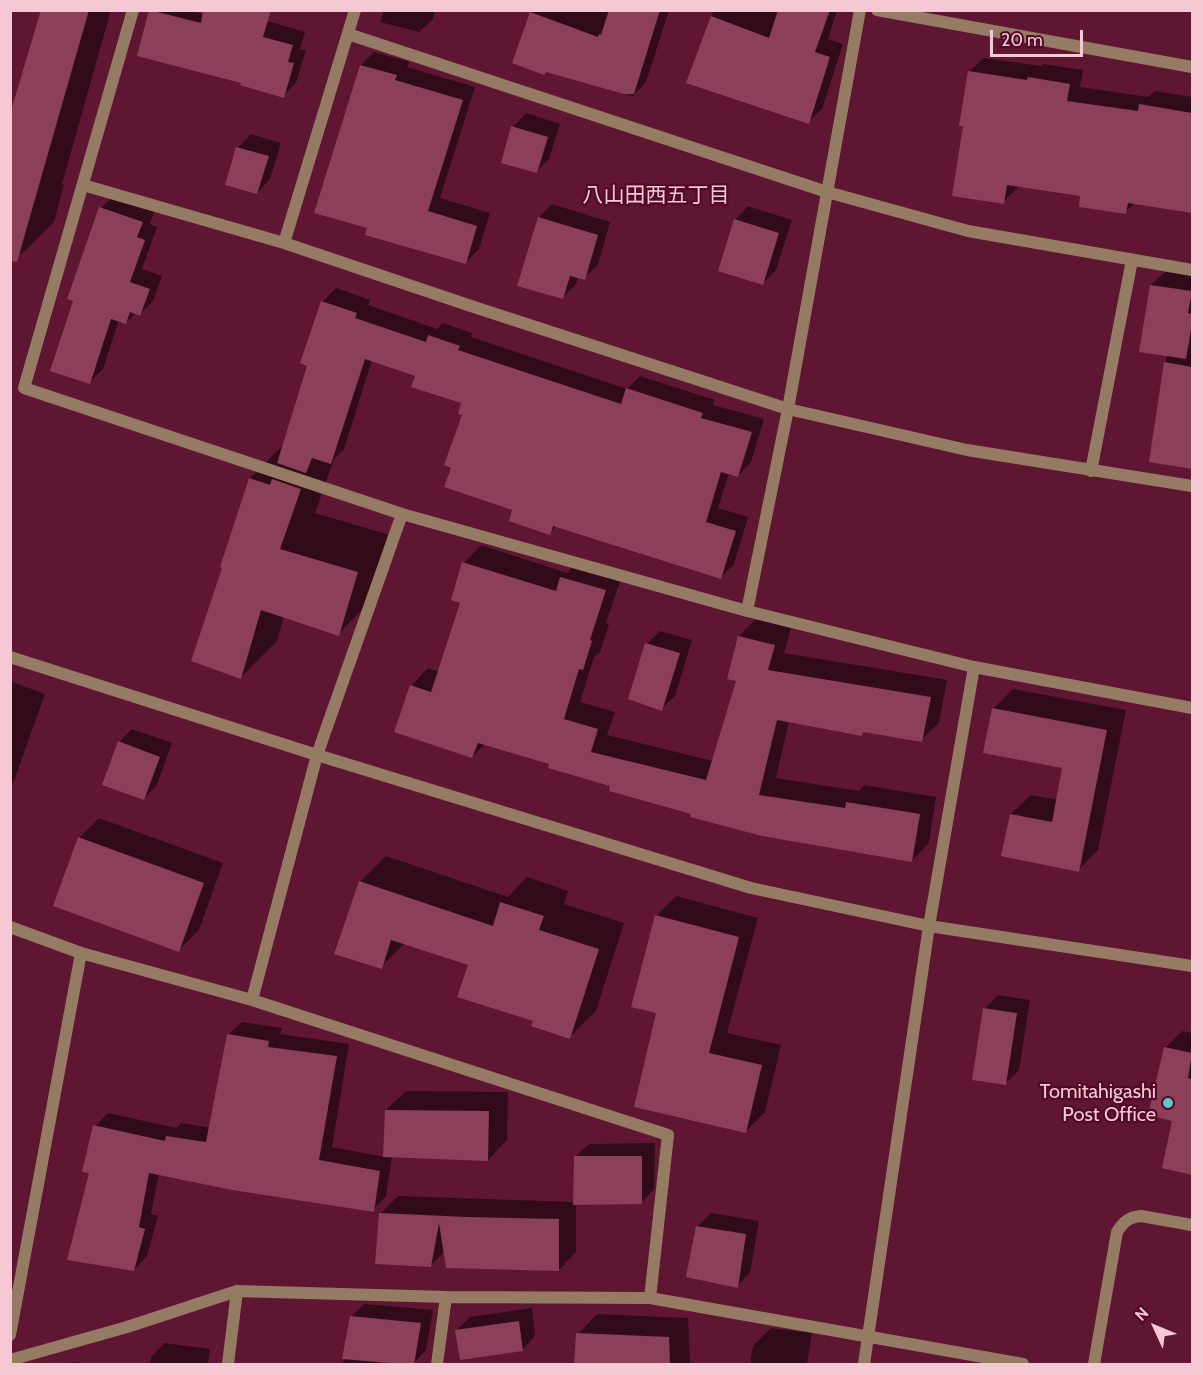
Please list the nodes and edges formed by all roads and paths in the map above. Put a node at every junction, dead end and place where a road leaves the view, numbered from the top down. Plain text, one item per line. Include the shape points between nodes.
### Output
1 (133, 10) edge
2 (355, 10) edge
3 (860, 10) edge
4 (877, 10) edge
5 (348, 34) junction
6 (1192, 67) edge
7 (83, 185) junction
8 (827, 192) junction
9 (284, 243) junction
10 (1132, 260) junction
11 (1192, 270) edge
12 (788, 409) junction
13 (1092, 471) junction
14 (1192, 486) edge
15 (402, 514) junction
16 (747, 611) junction
17 (10, 657) edge
18 (974, 667) junction
19 (1192, 708) edge
20 (317, 755) junction
21 (928, 926) junction
22 (10, 927) edge
23 (81, 953) junction
24 (1192, 966) edge
25 (252, 1000) junction
26 (1192, 1225) edge
27 (237, 1291) junction
28 (446, 1297) junction
29 (650, 1298) junction
30 (10, 1335) edge
31 (869, 1338) junction
32 (10, 1360) edge
33 (228, 1365) edge
34 (437, 1365) edge
35 (864, 1365) edge
36 (1023, 1365) edge
37 (1094, 1365) edge

1 - 7 street
2 - 5 street
3 - 8 street
4 - 6 street
5 - 8 street
5 - 9 street
7 - 9 street
7 - 15 street via 24,388
8 - 10 street via 968,231
8 - 12 street
9 - 12 street
10 - 11 street
10 - 13 street
12 - 13 street via 967,450
12 - 16 street
13 - 14 street
15 - 16 street
15 - 20 street
16 - 18 street
17 - 20 street
18 - 19 street
18 - 21 street
20 - 21 street via 751,888
20 - 25 street
21 - 24 street
21 - 31 street
22 - 23 street
23 - 25 street
23 - 30 street
25 - 29 street via 668,1136
26 - 37 street via 1133,1216 1120,1226
27 - 28 street
27 - 32 street
27 - 33 street
28 - 29 street
28 - 34 street
29 - 31 street
31 - 35 street
31 - 36 street

